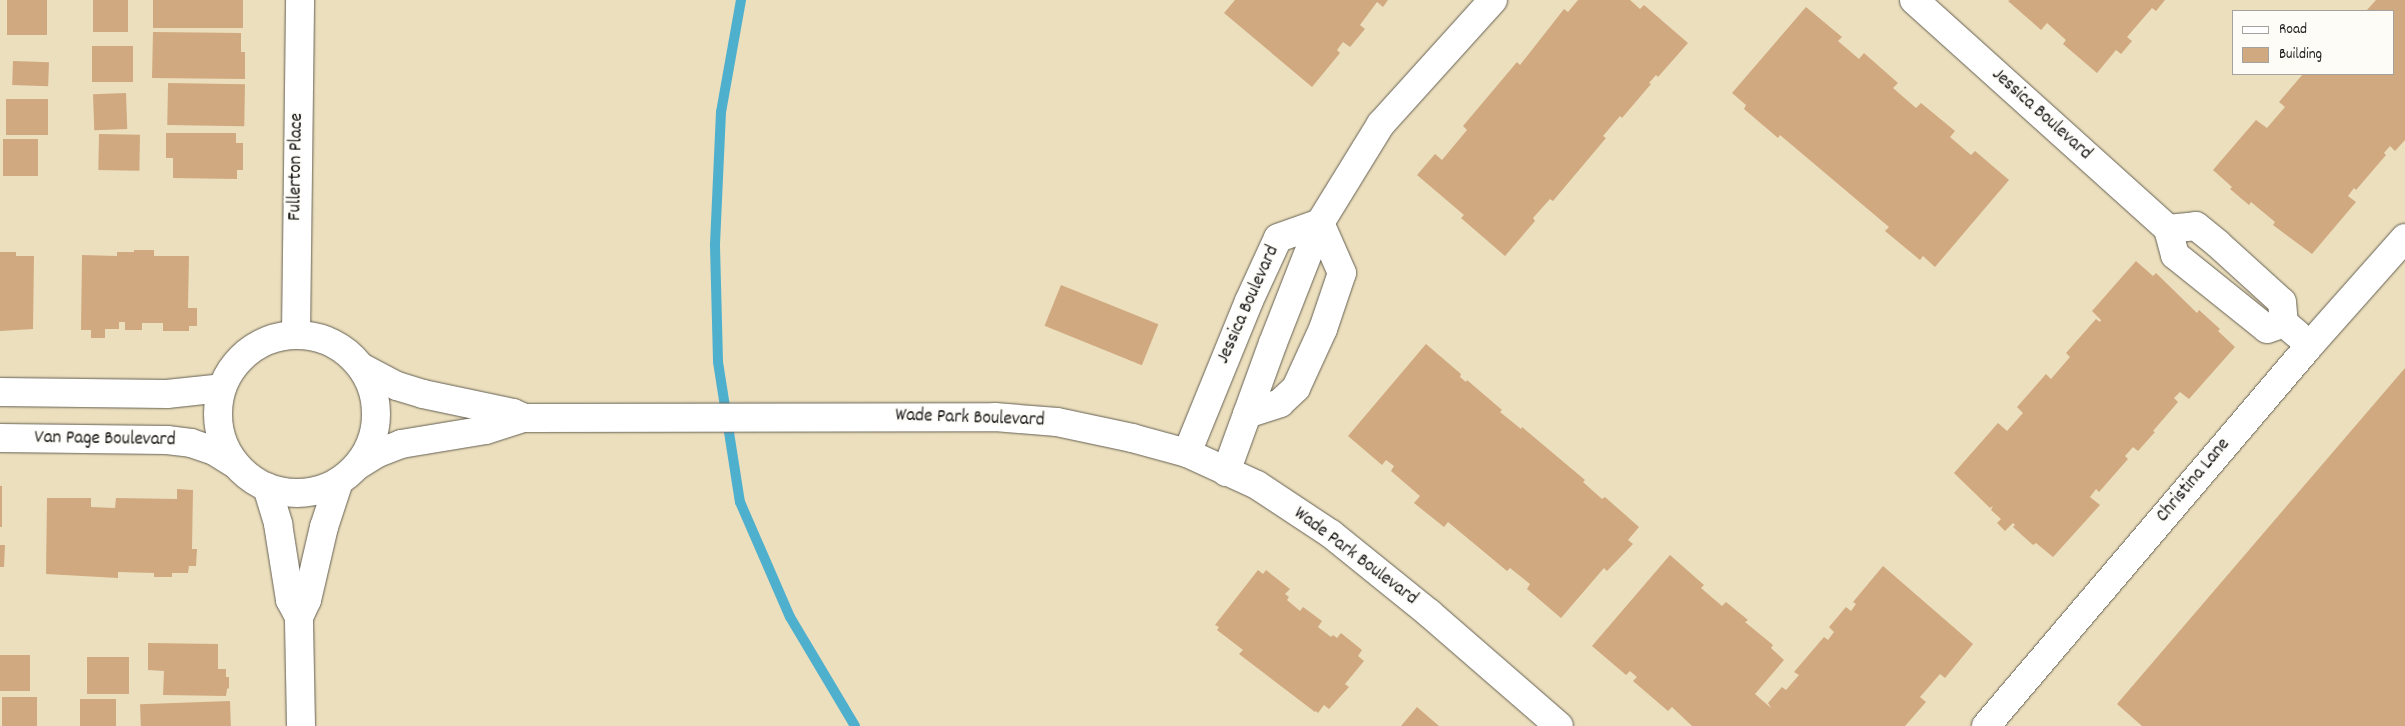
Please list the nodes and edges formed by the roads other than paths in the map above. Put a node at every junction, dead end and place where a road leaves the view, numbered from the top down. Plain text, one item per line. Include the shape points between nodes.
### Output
1 (300, 0) edge
2 (1493, 0) edge
3 (1914, 0) edge
4 (1320, 223) junction
5 (2168, 229) junction
6 (2405, 238) edge
7 (2241, 265) junction
8 (2218, 290) junction
9 (2284, 323) junction
10 (1237, 330) junction
11 (296, 334) junction
12 (1273, 343) junction
13 (2310, 345) junction
14 (1310, 358) junction
15 (363, 368) junction
16 (222, 388) junction
17 (0, 392) edge
18 (1247, 414) junction
19 (524, 418) junction
20 (0, 438) edge
21 (1187, 453) junction
22 (235, 464) junction
23 (1226, 472) junction
24 (348, 474) junction
25 (267, 487) junction
26 (299, 617) junction
27 (301, 726) edge
28 (1559, 726) edge
29 (1986, 726) edge

1 - 11 street, Fullerton Place
2 - 4 street via 1381,124
3 - 5 street, Jessica Boulevard
4 - 10 street, Jessica Boulevard via 1278,238
4 - 12 street
4 - 14 street via 1342,273
5 - 7 street via 2196,226
5 - 8 street via 2175,255
6 - 13 street, Christina Lane
7 - 8 street
7 - 9 street via 2282,302
8 - 9 street via 2267,328
9 - 13 street
10 - 12 street
10 - 21 street, Jessica Boulevard
11 - 15 street via 321,338 344,350
11 - 16 street via 272,339 251,350 234,366
12 - 14 street
12 - 18 street
13 - 29 street, Christina Lane
14 - 18 street via 1296,388 1280,403
15 - 19 street, Wade Park Boulevard via 397,386 513,412
15 - 24 street via 374,392 377,418 371,443
16 - 17 street via 167,394
16 - 22 street via 218,408 220,429
18 - 23 street
19 - 21 street, Wade Park Boulevard via 995,416 1057,422
19 - 24 street, Wade Park Boulevard via 486,430 401,444 378,453
20 - 22 street, Van Page Boulevard via 167,440 192,443
21 - 23 street, Wade Park Boulevard
22 - 25 street
23 - 28 street, Wade Park Boulevard via 1257,485 1332,534
24 - 25 street via 316,491 291,493
24 - 26 street via 324,527 307,600
25 - 26 street via 278,524 290,600
26 - 27 street

